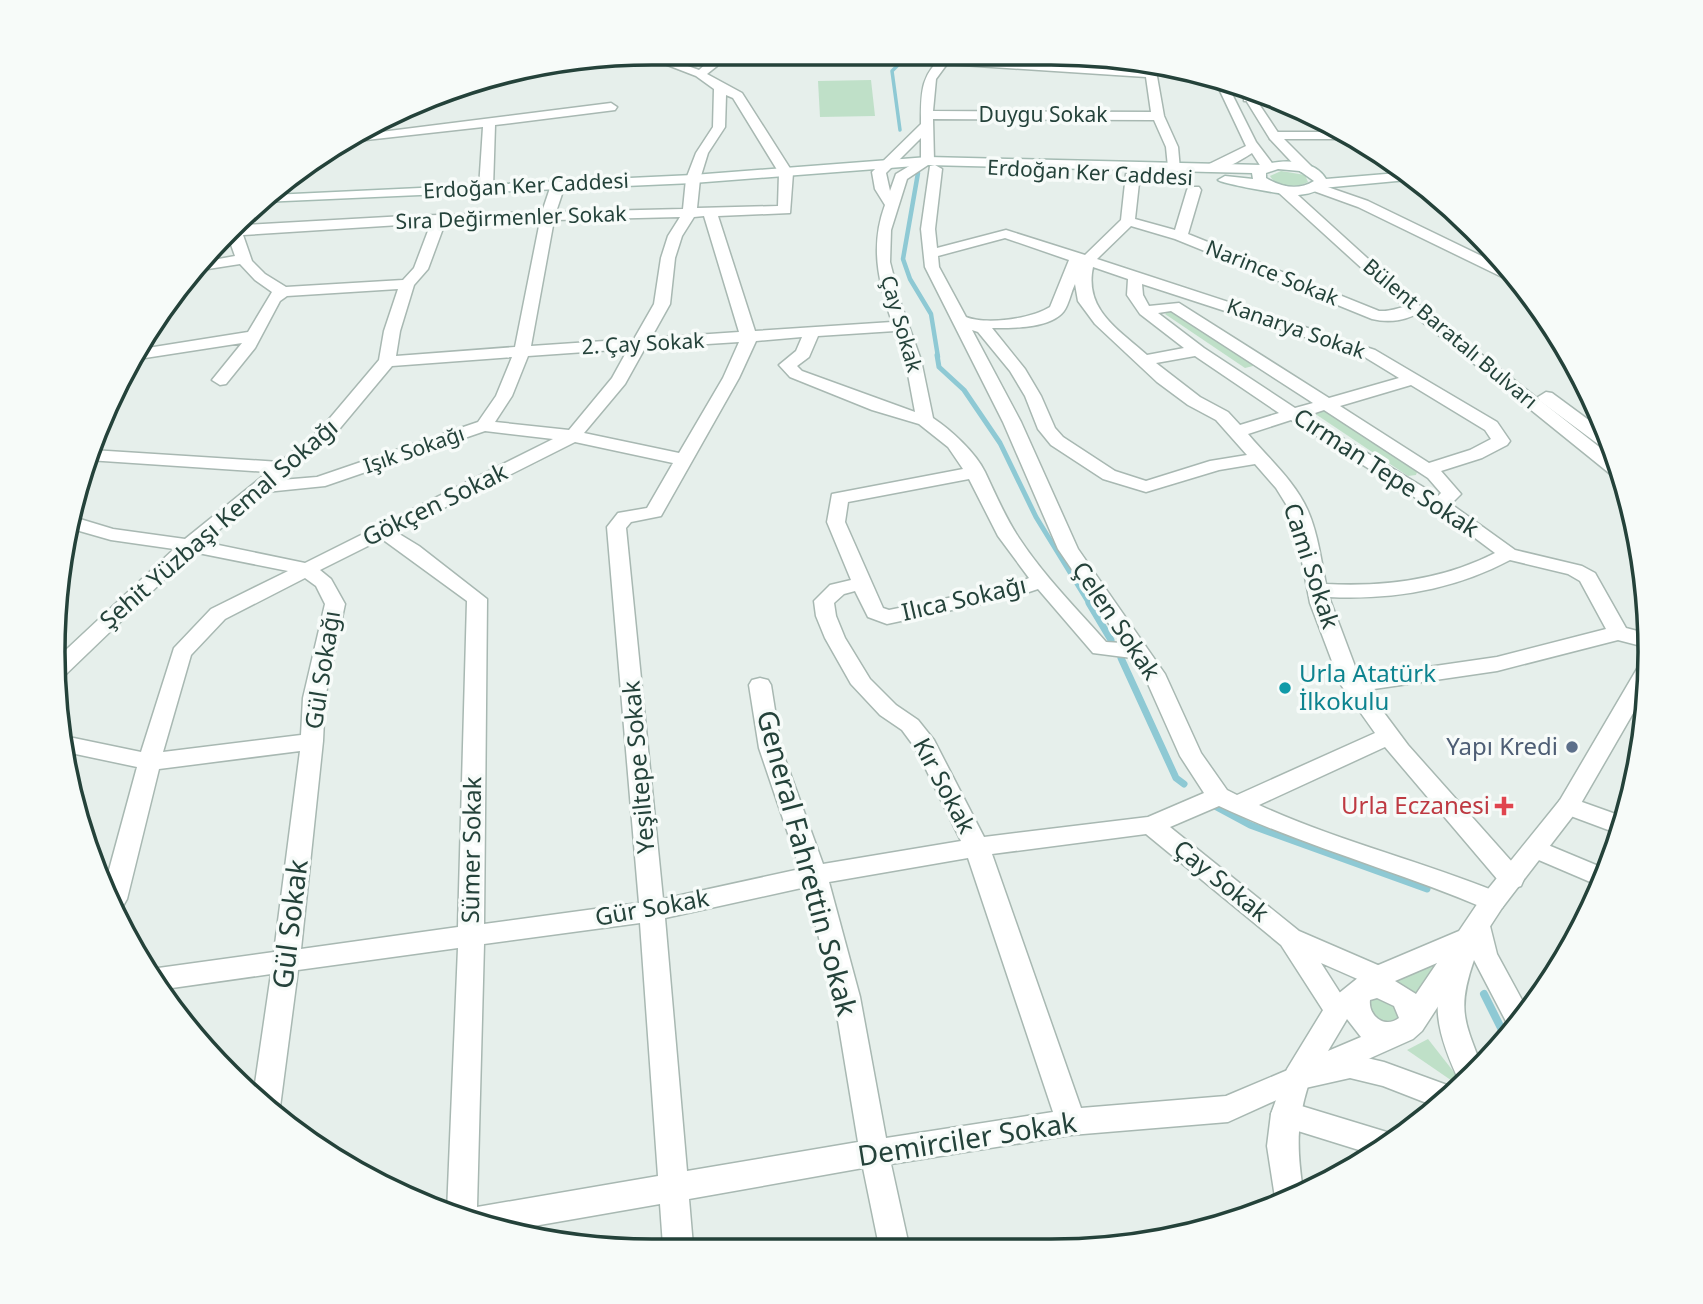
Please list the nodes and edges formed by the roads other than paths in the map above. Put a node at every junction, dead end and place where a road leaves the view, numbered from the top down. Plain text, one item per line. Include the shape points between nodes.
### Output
1 (676, 65) edge
2 (712, 65) edge
3 (940, 65) edge
4 (700, 74) junction
5 (1151, 74) edge
6 (720, 88) junction
7 (1226, 92) edge
8 (1249, 99) edge
9 (611, 107) dead end
10 (1158, 116) junction
11 (489, 120) junction
12 (927, 120) junction
13 (1274, 136) junction
14 (1332, 136) edge
15 (368, 138) edge
16 (1254, 147) junction
17 (932, 165) junction
18 (1175, 167) junction
19 (882, 168) junction
20 (1208, 168) junction
21 (1265, 168) junction
22 (915, 170) junction
23 (1389, 172) edge
24 (786, 173) junction
25 (1133, 174) junction
26 (1395, 177) edge
27 (694, 179) junction
28 (1313, 181) junction
29 (558, 185) junction
30 (486, 188) junction
31 (1276, 188) junction
32 (1194, 190) dead end
33 (280, 198) edge
34 (891, 204) junction
35 (689, 214) junction
36 (710, 214) junction
37 (548, 215) junction
38 (440, 219) junction
39 (1128, 222) junction
40 (249, 226) edge
41 (1180, 236) junction
42 (236, 238) edge
43 (930, 254) junction
44 (245, 259) junction
45 (1082, 259) junction
46 (210, 265) edge
47 (1493, 265) edge
48 (1135, 278) junction
49 (407, 284) junction
50 (283, 292) junction
51 (1415, 309) junction
52 (1145, 311) junction
53 (972, 324) junction
54 (899, 326) junction
55 (811, 334) junction
56 (254, 336) junction
57 (748, 338) junction
58 (640, 344) junction
59 (1198, 351) junction
60 (522, 352) junction
61 (146, 353) edge
62 (1143, 360) junction
63 (387, 361) junction
64 (1414, 379) junction
65 (220, 380) dead end
66 (1326, 406) junction
67 (1293, 413) junction
68 (925, 420) junction
69 (484, 426) junction
70 (1237, 432) junction
71 (1597, 434) edge
72 (573, 436) junction
73 (99, 456) edge
74 (1259, 458) junction
75 (685, 460) junction
76 (1607, 462) edge
77 (288, 468) junction
78 (1426, 470) junction
79 (976, 472) junction
80 (260, 488) junction
81 (1438, 504) junction
82 (79, 524) edge
83 (383, 531) junction
84 (188, 545) junction
85 (1507, 554) junction
86 (306, 569) junction
87 (1041, 581) junction
88 (862, 583) junction
89 (1318, 590) junction
90 (1618, 632) junction
91 (1638, 638) edge
92 (1139, 652) junction
93 (65, 662) edge
94 (760, 685) dead end
95 (1352, 685) junction
96 (1637, 687) edge
97 (1388, 736) junction
98 (312, 741) junction
99 (73, 746) edge
100 (150, 762) junction
101 (1228, 800) junction
102 (1568, 806) junction
103 (1613, 822) edge
104 (1151, 825) junction
105 (977, 847) junction
106 (1536, 849) junction
107 (1595, 874) edge
108 (815, 875) junction
109 (1512, 879) junction
110 (116, 892) edge
111 (1493, 901) junction
112 (652, 911) junction
113 (1474, 931) junction
114 (471, 934) junction
115 (1290, 938) junction
116 (286, 963) junction
117 (164, 978) edge
118 (1358, 993) junction
119 (1515, 1011) edge
120 (1404, 1028) junction
121 (1467, 1066) edge
122 (1297, 1078) junction
123 (1438, 1094) edge
124 (268, 1096) edge
125 (1285, 1114) junction
126 (1071, 1122) junction
127 (1375, 1141) edge
128 (874, 1153) junction
129 (672, 1188) junction
130 (1288, 1190) edge
131 (462, 1208) edge
132 (496, 1218) edge
133 (677, 1239) edge
134 (892, 1239) edge

1 - 4 street
2 - 4 street
3 - 12 street, Çelen Sokak via 933,71 928,90
4 - 6 street
5 - 10 street
6 - 24 street via 738,96
6 - 27 street via 719,127 702,153
7 - 16 street
8 - 13 street, Bülent Baratalı Bulvarı
9 - 11 street
10 - 12 street, Duygu Sokak
10 - 18 street via 1172,146
11 - 15 street
11 - 30 street
12 - 17 street, Çelen Sokak
12 - 19 street
13 - 14 street
13 - 28 street, Bülent Baratalı Bulvarı
16 - 20 street
16 - 21 street
17 - 18 street, Erdoğan Ker Caddesi
17 - 19 street, Erdoğan Ker Caddesi
17 - 22 street, Çay Sokak
17 - 25 street, Erdoğan Ker Caddesi
17 - 43 street, Çelen Sokak
18 - 20 street, Erdoğan Ker Caddesi
19 - 22 street, Erdoğan Ker Caddesi
19 - 24 street, Erdoğan Ker Caddesi via 813,176
19 - 34 street via 882,189
20 - 21 street, Erdoğan Ker Caddesi
21 - 28 street, Erdoğan Ker Caddesi via 1286,165
21 - 31 street via 1258,177
22 - 34 street, Çay Sokak via 901,177
23 - 28 street
24 - 27 street, Erdoğan Ker Caddesi
24 - 36 street, Sıra Değirmenler Sokak via 785,210
25 - 31 street, Erdoğan Ker Caddesi
25 - 39 street
26 - 28 street
27 - 29 street, Erdoğan Ker Caddesi
27 - 35 street
28 - 31 street, Erdoğan Ker Caddesi
28 - 47 street
28 - 71 street, Bülent Baratalı Bulvarı via 1373,257
29 - 30 street, Erdoğan Ker Caddesi
29 - 37 street, Işık Sokağı
30 - 33 street, Erdoğan Ker Caddesi
31 - 51 street, Bülent Baratalı Bulvarı
32 - 41 street
34 - 54 street, Çay Sokak via 882,247
35 - 36 street, Sıra Değirmenler Sokak
35 - 37 street, Sıra Değirmenler Sokak
35 - 58 street, Gökçen Sokak via 668,258 662,304
36 - 57 street
37 - 38 street, Sıra Değirmenler Sokak
37 - 60 street, Işık Sokağı
38 - 40 street, Sıra Değirmenler Sokak
38 - 49 street, Şehit Yüzbaşı Kemal Sokağı via 421,268
39 - 41 street, Narince Sokak
39 - 45 street
41 - 51 street, Narince Sokak via 1377,316 1394,317
42 - 44 street
43 - 45 street, Kanarya Sokak via 1006,234
43 - 53 street, Çelen Sokak via 932,267
44 - 46 street
44 - 50 street via 267,284
45 - 48 street, Kanarya Sokak
45 - 53 street via 1053,313
45 - 62 street, Cami Sokak via 1086,302
48 - 52 street via 1135,295
48 - 64 street, Kanarya Sokak via 1329,337
49 - 50 street
49 - 63 street, Şehit Yüzbaşı Kemal Sokağı
50 - 56 street via 274,298
51 - 76 street, Bülent Baratalı Bulvarı
52 - 59 street, Cırman Tepe Sokak
52 - 66 street via 1174,306
53 - 74 street via 1017,369 1057,441 1109,475 1146,486 1216,465
53 - 92 street, Çelen Sokak via 1068,549
54 - 55 street, 2. Çay Sokak
54 - 68 street, Çay Sokak via 910,352
55 - 57 street, 2. Çay Sokak
55 - 68 street via 803,354 788,365 796,374
56 - 61 street
56 - 65 street
57 - 58 street, 2. Çay Sokak
57 - 75 street, Yeşiltepe Sokak
58 - 60 street, 2. Çay Sokak
58 - 72 street, Gökçen Sokak via 619,380
59 - 62 street
59 - 67 street, Cırman Tepe Sokak
60 - 63 street, 2. Çay Sokak
60 - 69 street, Işık Sokağı via 504,396
62 - 70 street, Cami Sokak via 1194,401 1222,416
63 - 77 street, Şehit Yüzbaşı Kemal Sokağı via 325,435
64 - 66 street
64 - 78 street, Kanarya Sokak via 1492,426 1501,441
66 - 67 street
66 - 78 street
67 - 70 street
67 - 81 street, Cırman Tepe Sokak
68 - 79 street via 945,432
69 - 72 street
69 - 80 street, Işık Sokağı via 318,482
70 - 74 street, Cami Sokak
72 - 75 street
72 - 83 street, Gökçen Sokak
73 - 77 street
74 - 89 street, Cami Sokak via 1298,509
75 - 112 street, Yeşiltepe Sokak via 654,512 625,517 616,527
77 - 80 street, Şehit Yüzbaşı Kemal Sokağı
78 - 81 street via 1452,494
79 - 87 street via 1007,534
79 - 88 street via 839,498 836,522
80 - 84 street, Şehit Yüzbaşı Kemal Sokağı
81 - 85 street, Cırman Tepe Sokak
82 - 84 street via 111,534
83 - 86 street, Gökçen Sokak
83 - 114 street, Sümer Sokak via 477,599
84 - 86 street
84 - 93 street, Şehit Yüzbaşı Kemal Sokağı
85 - 89 street via 1482,569 1420,585 1361,593
85 - 90 street, Cırman Tepe Sokak via 1588,577
86 - 98 street, Gül Sokağı via 324,583 335,604 314,698
86 - 100 street, Gökçen Sokak via 218,614 181,653
87 - 88 street, Ilıca Sokağı via 887,617 875,612
87 - 92 street via 1100,648
88 - 105 street, Kır Sokak via 837,589 824,601 835,638 862,684 910,725 926,746
89 - 95 street, Cami Sokak
90 - 91 street
90 - 95 street via 1497,664
92 - 101 street, Çelen Sokak via 1154,674 1191,756
94 - 108 street, General Fahrettin Sokak via 770,748
95 - 97 street, Cami Sokak
96 - 102 street
97 - 101 street, Gür Sokak
97 - 109 street, Cami Sokak
98 - 100 street
98 - 116 street, Gül Sokak
99 - 100 street
100 - 110 street, Gökçen Sokak
101 - 104 street, Gür Sokak
101 - 111 street via 1281,825
102 - 103 street
102 - 106 street
104 - 105 street, Gür Sokak
104 - 115 street, Çay Sokak
105 - 108 street, Gür Sokak
105 - 126 street, Kır Sokak
106 - 107 street
106 - 109 street
108 - 112 street, Gür Sokak
108 - 128 street, General Fahrettin Sokak via 846,997
109 - 111 street
111 - 113 street
112 - 114 street, Gür Sokak
112 - 129 street, Yeşiltepe Sokak
113 - 118 street
113 - 119 street
113 - 120 street
113 - 121 street via 1450,991 1452,1026
114 - 116 street, Gür Sokak
114 - 131 street, Sümer Sokak
115 - 118 street, Çay Sokak
115 - 118 street, Çay Sokak
116 - 117 street, Gür Sokak
116 - 124 street, Gül Sokak
118 - 120 street via 1355,1011 1365,1025 1382,1033
118 - 120 street via 1377,987 1397,993 1411,1007
118 - 122 street
120 - 122 street
122 - 123 street, Demirciler Sokak via 1350,1066
122 - 125 street
122 - 126 street, Demirciler Sokak via 1228,1109
125 - 127 street
125 - 130 street via 1282,1146
126 - 128 street, Demirciler Sokak
128 - 129 street, Demirciler Sokak
128 - 134 street, General Fahrettin Sokak
129 - 132 street, Demirciler Sokak
129 - 133 street, Yeşiltepe Sokak

